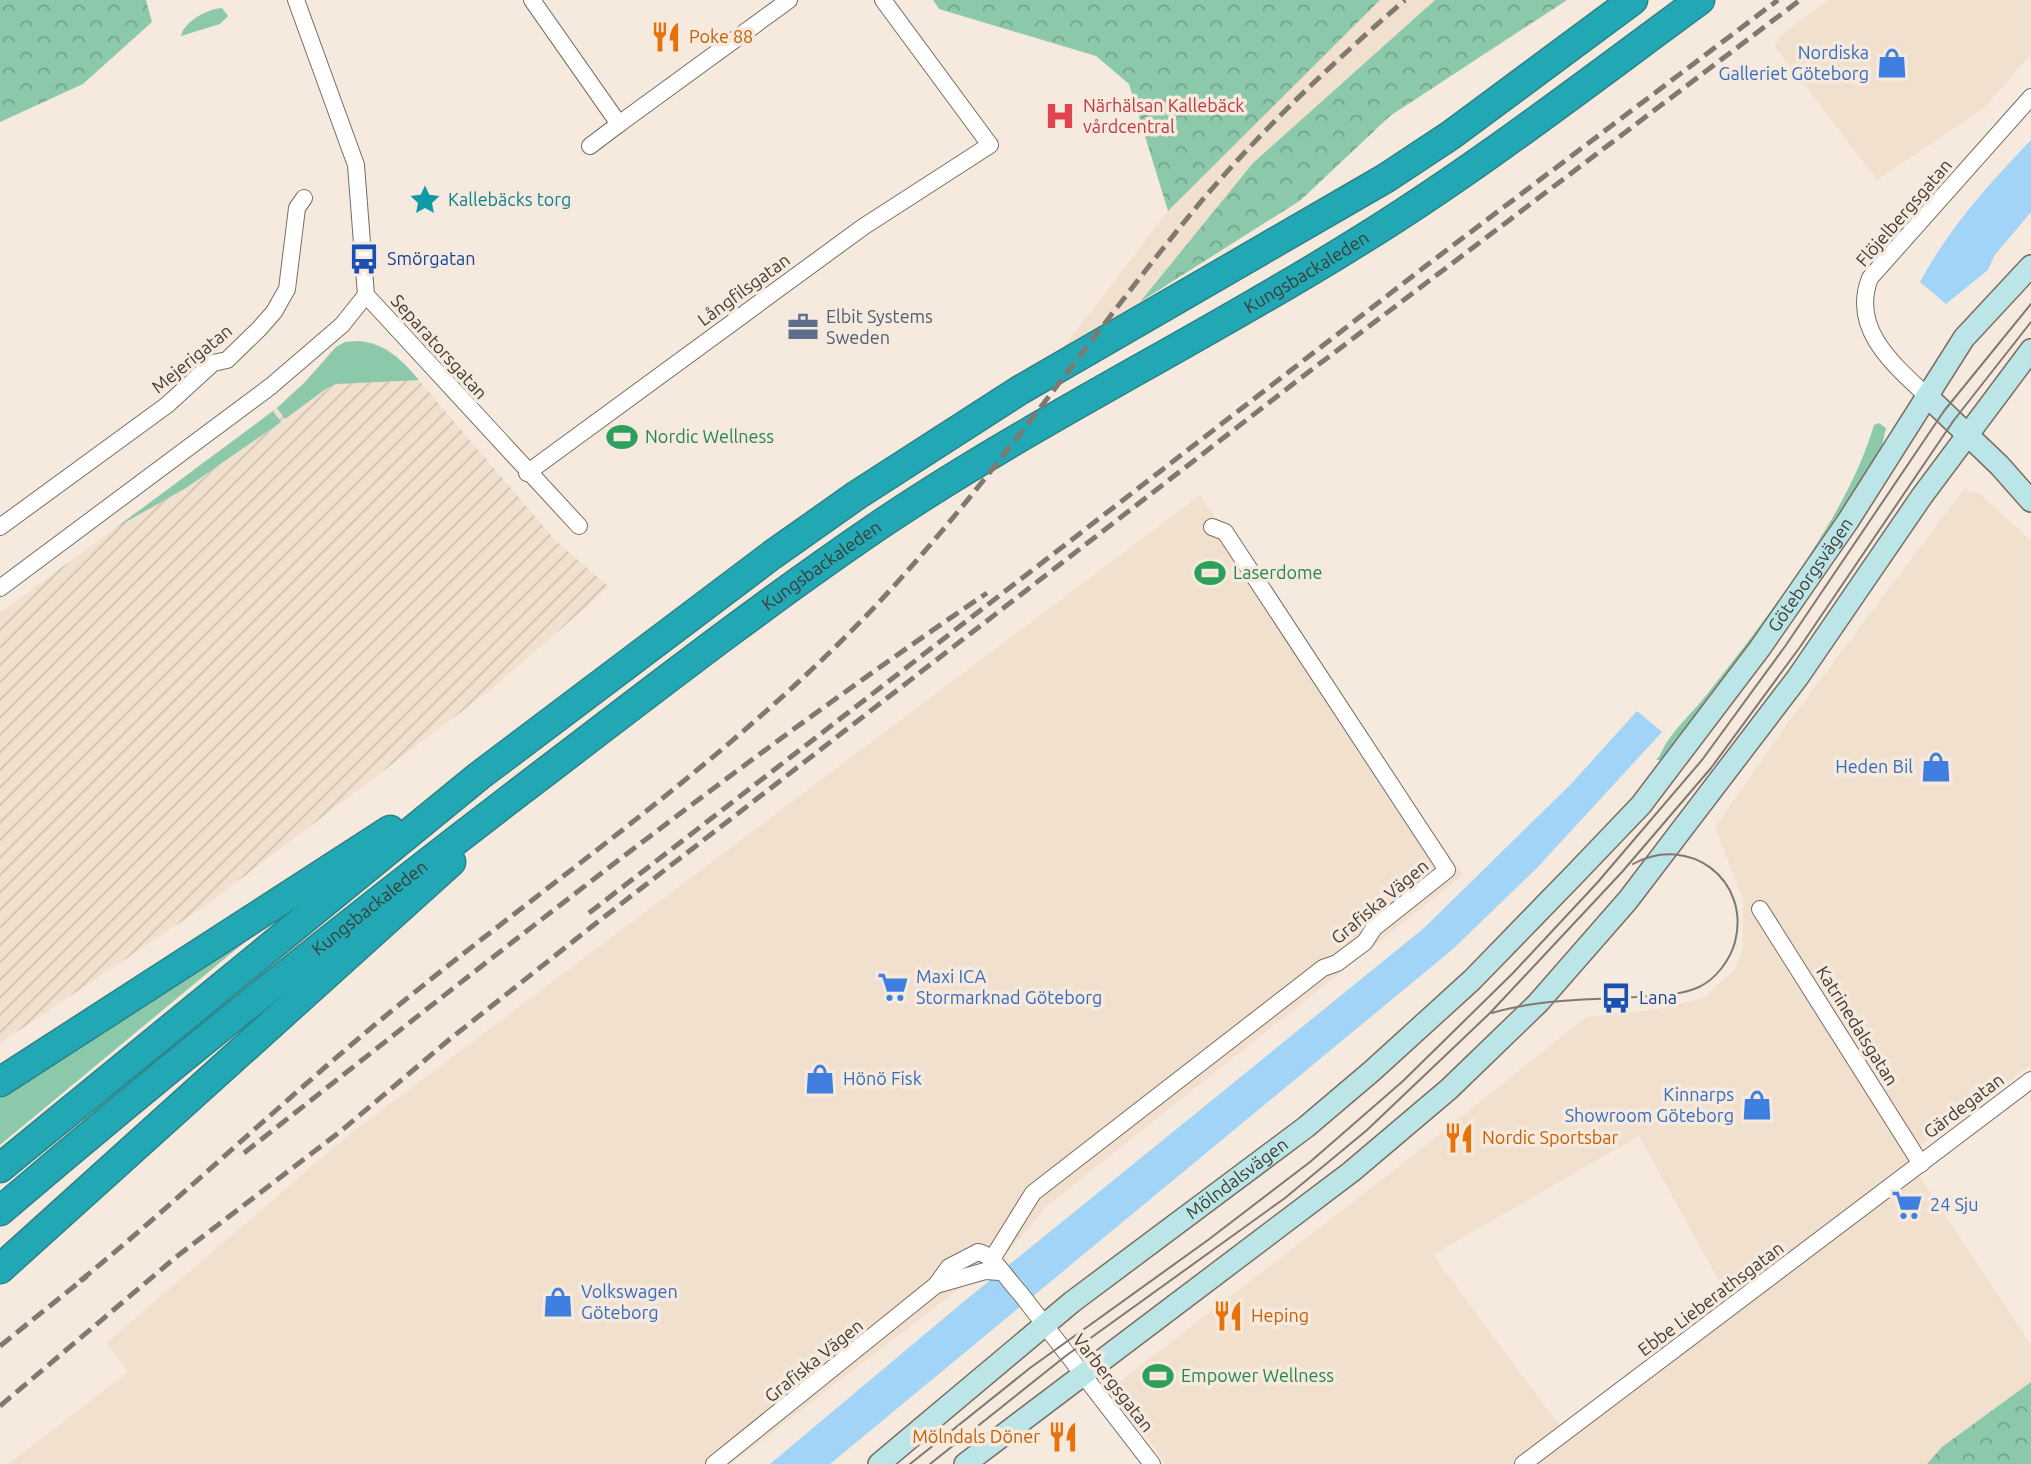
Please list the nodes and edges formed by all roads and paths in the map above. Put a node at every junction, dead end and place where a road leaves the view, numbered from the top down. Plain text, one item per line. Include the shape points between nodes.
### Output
1 (296, 0) edge
2 (532, 0) edge
3 (789, 0) edge
4 (883, 0) edge
5 (1633, 0) edge
6 (1700, 0) edge
7 (2031, 97) edge
8 (619, 124) junction
9 (590, 146) dead end
10 (304, 198) dead end
11 (2031, 266) edge
12 (366, 295) junction
13 (2031, 350) edge
14 (1927, 396) junction
15 (1968, 435) junction
16 (527, 473) junction
17 (2031, 501) edge
18 (579, 526) dead end
19 (0, 527) edge
20 (1212, 527) dead end
21 (0, 588) edge
22 (479, 776) junction
23 (527, 786) junction
24 (1576, 873) joint
25 (1760, 909) dead end
26 (2031, 1080) edge
27 (0, 1082) edge
28 (1921, 1164) junction
29 (0, 1168) edge
30 (0, 1211) edge
31 (996, 1265) junction
32 (0, 1269) edge
33 (1044, 1325) junction
34 (1084, 1377) junction
35 (714, 1464) edge
36 (879, 1464) edge
37 (965, 1464) edge
38 (1152, 1464) edge
39 (1523, 1464) edge

1 - 12 street, Separatorsgatan via 356,164
2 - 8 street
3 - 8 street
4 - 16 street, Långfilsgatan via 990,145 863,227
5 - 22 highway, Kungsbackaleden via 1386,178 1020,390 857,495
6 - 23 highway, Kungsbackaleden via 1406,212 1040,424 877,527 674,672
7 - 14 street, Flöjelbergsgatan via 1867,287 1870,330 1876,344
8 - 9 street
10 - 19 street, Mejerigatan via 297,208 287,289 259,329 227,360 213,363 167,405
11 - 14 main road, Göteborgsvägen via 1972,328
12 - 16 street, Separatorsgatan
12 - 21 street via 342,325 271,386
13 - 15 main road
14 - 15 main road
14 - 24 main road, Göteborgsvägen via 1760,648 1641,804
15 - 17 main road
15 - 34 main road via 1798,677 1606,926 1538,1003 1392,1139
16 - 18 street, Separatorsgatan
20 - 31 street, Grafiska Vägen via 1225,531 1447,870 1374,928 1365,942 1323,968 1032,1194
22 - 27 highway
22 - 29 highway, Kungsbackaleden
23 - 30 highway, Kungsbackaleden via 268,988
23 - 32 highway via 422,890
24 - 33 main road, Mölndalsvägen via 1472,980 1372,1072
25 - 28 street, Katrinedalsgatan
26 - 28 street, Gärdegatan
28 - 39 street, Ebbe Lieberathsgatan
31 - 33 street, Varbergsgatan
31 - 35 street, Grafiska Vägen via 936,1285
33 - 34 street, Varbergsgatan
33 - 36 main road, Mölndalsvägen
34 - 37 main road
34 - 38 street, Varbergsgatan

